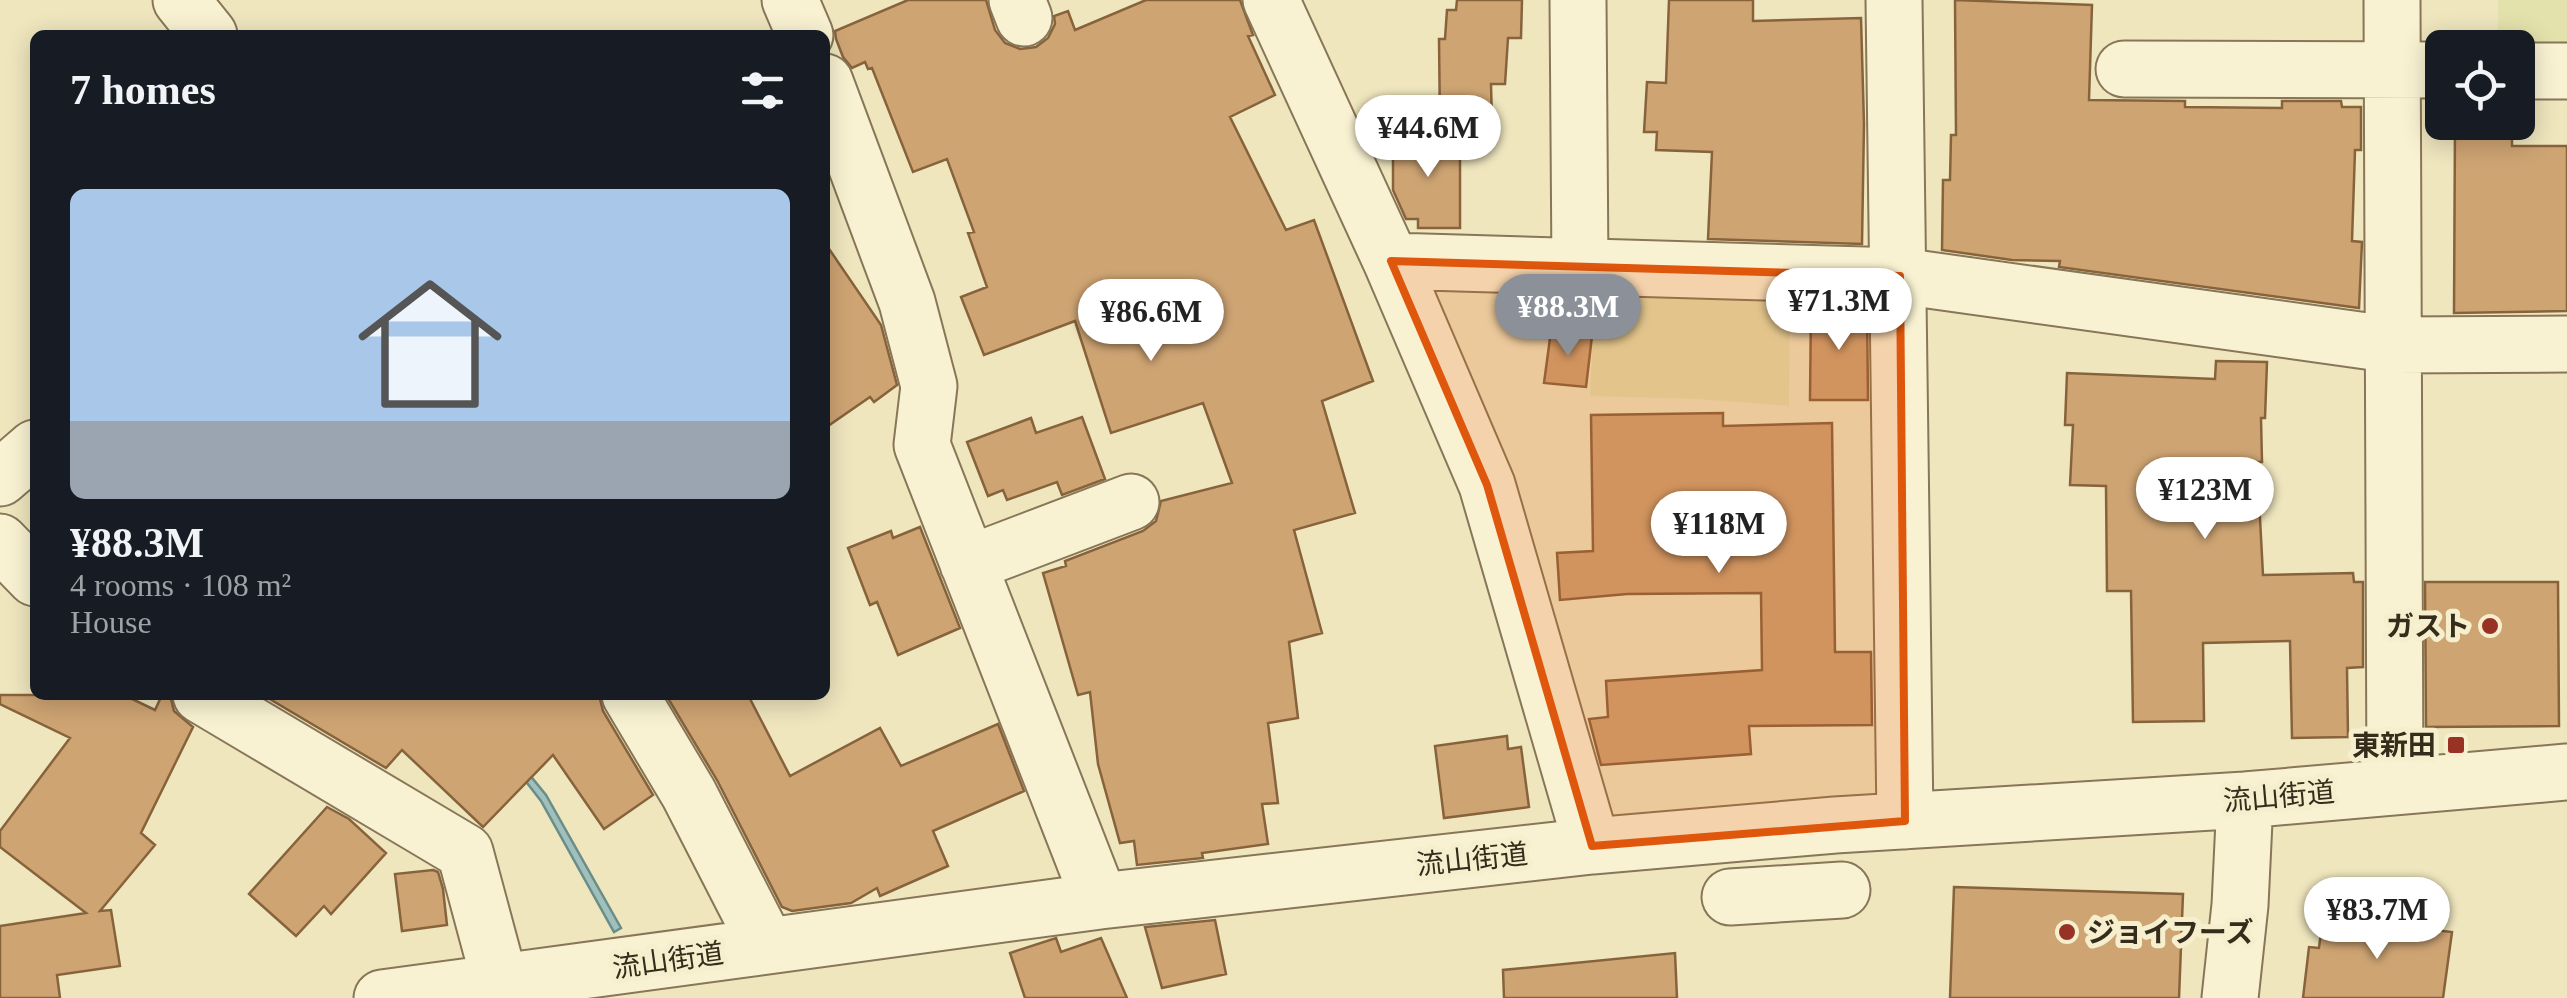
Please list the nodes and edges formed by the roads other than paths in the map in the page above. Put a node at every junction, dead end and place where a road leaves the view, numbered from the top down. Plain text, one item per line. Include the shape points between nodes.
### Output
1 (181, 0) edge
2 (790, 0) edge
3 (1271, 0) edge
4 (1578, 0) edge
5 (1894, 0) edge
6 (2392, 0) edge
7 (205, 30) edge
8 (803, 30) edge
9 (2124, 68) dead end
10 (2418, 70) edge
11 (2535, 71) edge
12 (2567, 72) edge
13 (830, 95) edge
14 (1391, 261) junction
15 (1580, 268) junction
16 (1900, 276) junction
17 (2396, 344) junction
18 (2567, 344) edge
19 (30, 452) edge
20 (0, 478) edge
21 (1131, 502) dead end
22 (0, 542) edge
23 (968, 564) junction
24 (30, 573) edge
25 (209, 700) edge
26 (633, 700) edge
27 (2567, 772) edge
28 (2395, 786) junction
29 (2245, 800) junction
30 (1905, 821) junction
31 (1592, 846) junction
32 (1842, 890) dead end
33 (1730, 898) dead end
34 (1100, 901) junction
35 (767, 946) junction
36 (524, 986) edge
37 (382, 998) edge
38 (2230, 998) edge

1 - 7 street
2 - 8 street
3 - 14 street
4 - 15 street
5 - 16 street
6 - 10 street
9 - 10 street
10 - 17 street
11 - 12 street
13 - 23 street via 907,302 929,386 922,445
14 - 15 street
14 - 31 street via 1486,485
15 - 16 street
16 - 17 street
16 - 30 street
17 - 18 street
17 - 28 street
19 - 20 street
21 - 23 street
22 - 24 street
23 - 34 street
25 - 36 street via 465,852
26 - 35 street
27 - 28 street, 流山街道
28 - 29 street, 流山街道
29 - 30 street, 流山街道
29 - 38 street
30 - 31 street, 流山街道
31 - 34 street, 流山街道
32 - 33 street
34 - 35 street, 流山街道
35 - 36 street, 流山街道
36 - 37 street, 流山街道

